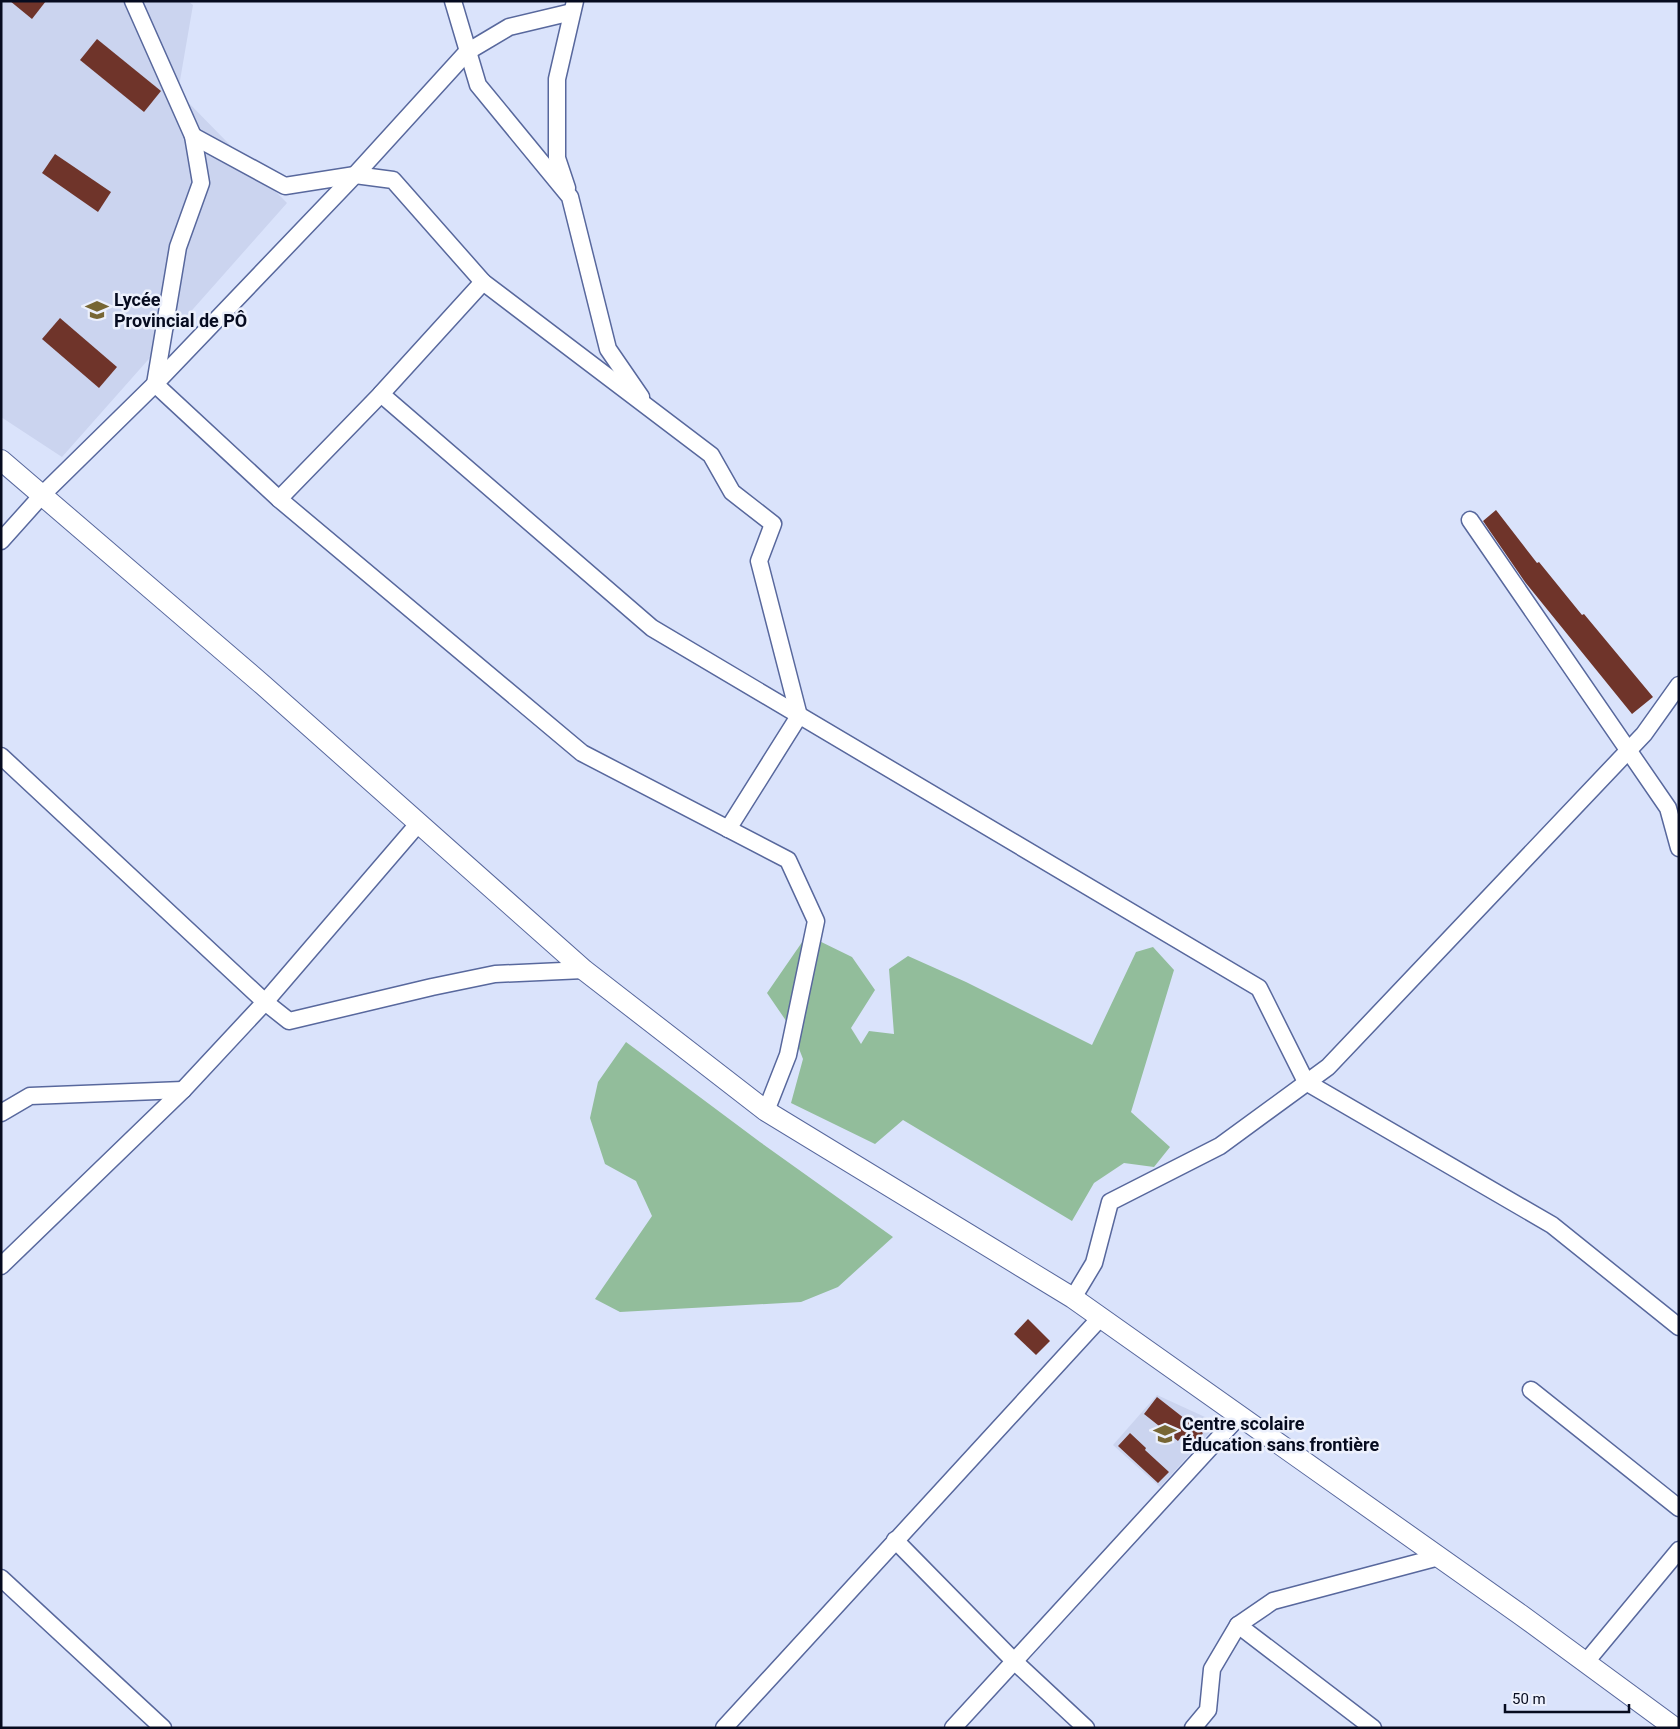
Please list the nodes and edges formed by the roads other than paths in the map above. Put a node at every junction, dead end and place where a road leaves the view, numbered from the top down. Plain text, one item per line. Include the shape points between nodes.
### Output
1 (133, 1) edge
2 (453, 1) edge
3 (574, 7) edge
4 (467, 52) junction
5 (193, 136) junction
6 (355, 176) junction
7 (570, 197) junction
8 (483, 282) junction
9 (155, 384) junction
10 (380, 394) junction
11 (650, 409) junction
12 (1, 460) edge
13 (43, 494) junction
14 (280, 499) junction
15 (1470, 520) dead end
16 (1, 541) edge
17 (1679, 685) edge
18 (799, 716) junction
19 (1628, 751) junction
20 (1, 756) edge
21 (418, 824) junction
22 (728, 829) junction
23 (1679, 848) edge
24 (584, 970) junction
25 (265, 1002) junction
26 (1306, 1082) junction
27 (183, 1090) junction
28 (766, 1111) junction
29 (1, 1113) edge
30 (1, 1266) edge
31 (1073, 1298) junction
32 (1101, 1317) junction
33 (1679, 1327) edge
34 (1531, 1390) dead end
35 (1240, 1415) junction
36 (1679, 1508) edge
37 (895, 1540) junction
38 (1679, 1550) edge
39 (1439, 1557) junction
40 (1, 1578) edge
41 (1238, 1625) junction
42 (1014, 1661) junction
43 (1586, 1662) junction
44 (1664, 1724) edge
45 (163, 1728) edge
46 (724, 1728) edge
47 (954, 1728) edge
48 (1086, 1728) edge
49 (1193, 1728) edge
50 (1373, 1728) edge

1 - 5 street
2 - 4 street
3 - 4 street via 510,27
3 - 7 street via 557,79 557,158
4 - 6 street
4 - 7 street via 478,85
5 - 6 street via 285,186
5 - 9 street via 201,183 178,247
6 - 8 street via 393,180
6 - 9 street
7 - 11 street via 608,349
8 - 10 street
8 - 11 street
9 - 13 street
9 - 14 street
10 - 14 street
10 - 18 street via 652,628
11 - 18 street via 711,456 732,492 773,524 759,561
12 - 13 main road
13 - 16 street
13 - 21 main road
14 - 22 street via 582,754
15 - 19 street
17 - 19 street
18 - 22 street
18 - 26 street via 1259,988
19 - 23 street via 1668,808
19 - 26 street via 1328,1067
20 - 25 street
21 - 24 main road
21 - 25 street
22 - 28 street via 788,860 816,921 788,1055
24 - 25 street via 495,974 289,1021
24 - 28 main road
25 - 27 street
26 - 31 street via 1220,1146 1110,1202 1094,1263
26 - 33 street via 1552,1226
27 - 29 street via 30,1096
27 - 30 street
28 - 31 main road
31 - 32 main road
32 - 35 main road
32 - 37 street
34 - 36 street
35 - 39 main road
35 - 42 street
37 - 42 street
37 - 46 street
38 - 43 street
39 - 41 street via 1273,1601
39 - 43 main road
40 - 45 street
41 - 49 street via 1212,1669 1208,1710
41 - 50 street
42 - 47 street
42 - 48 street
43 - 44 main road

